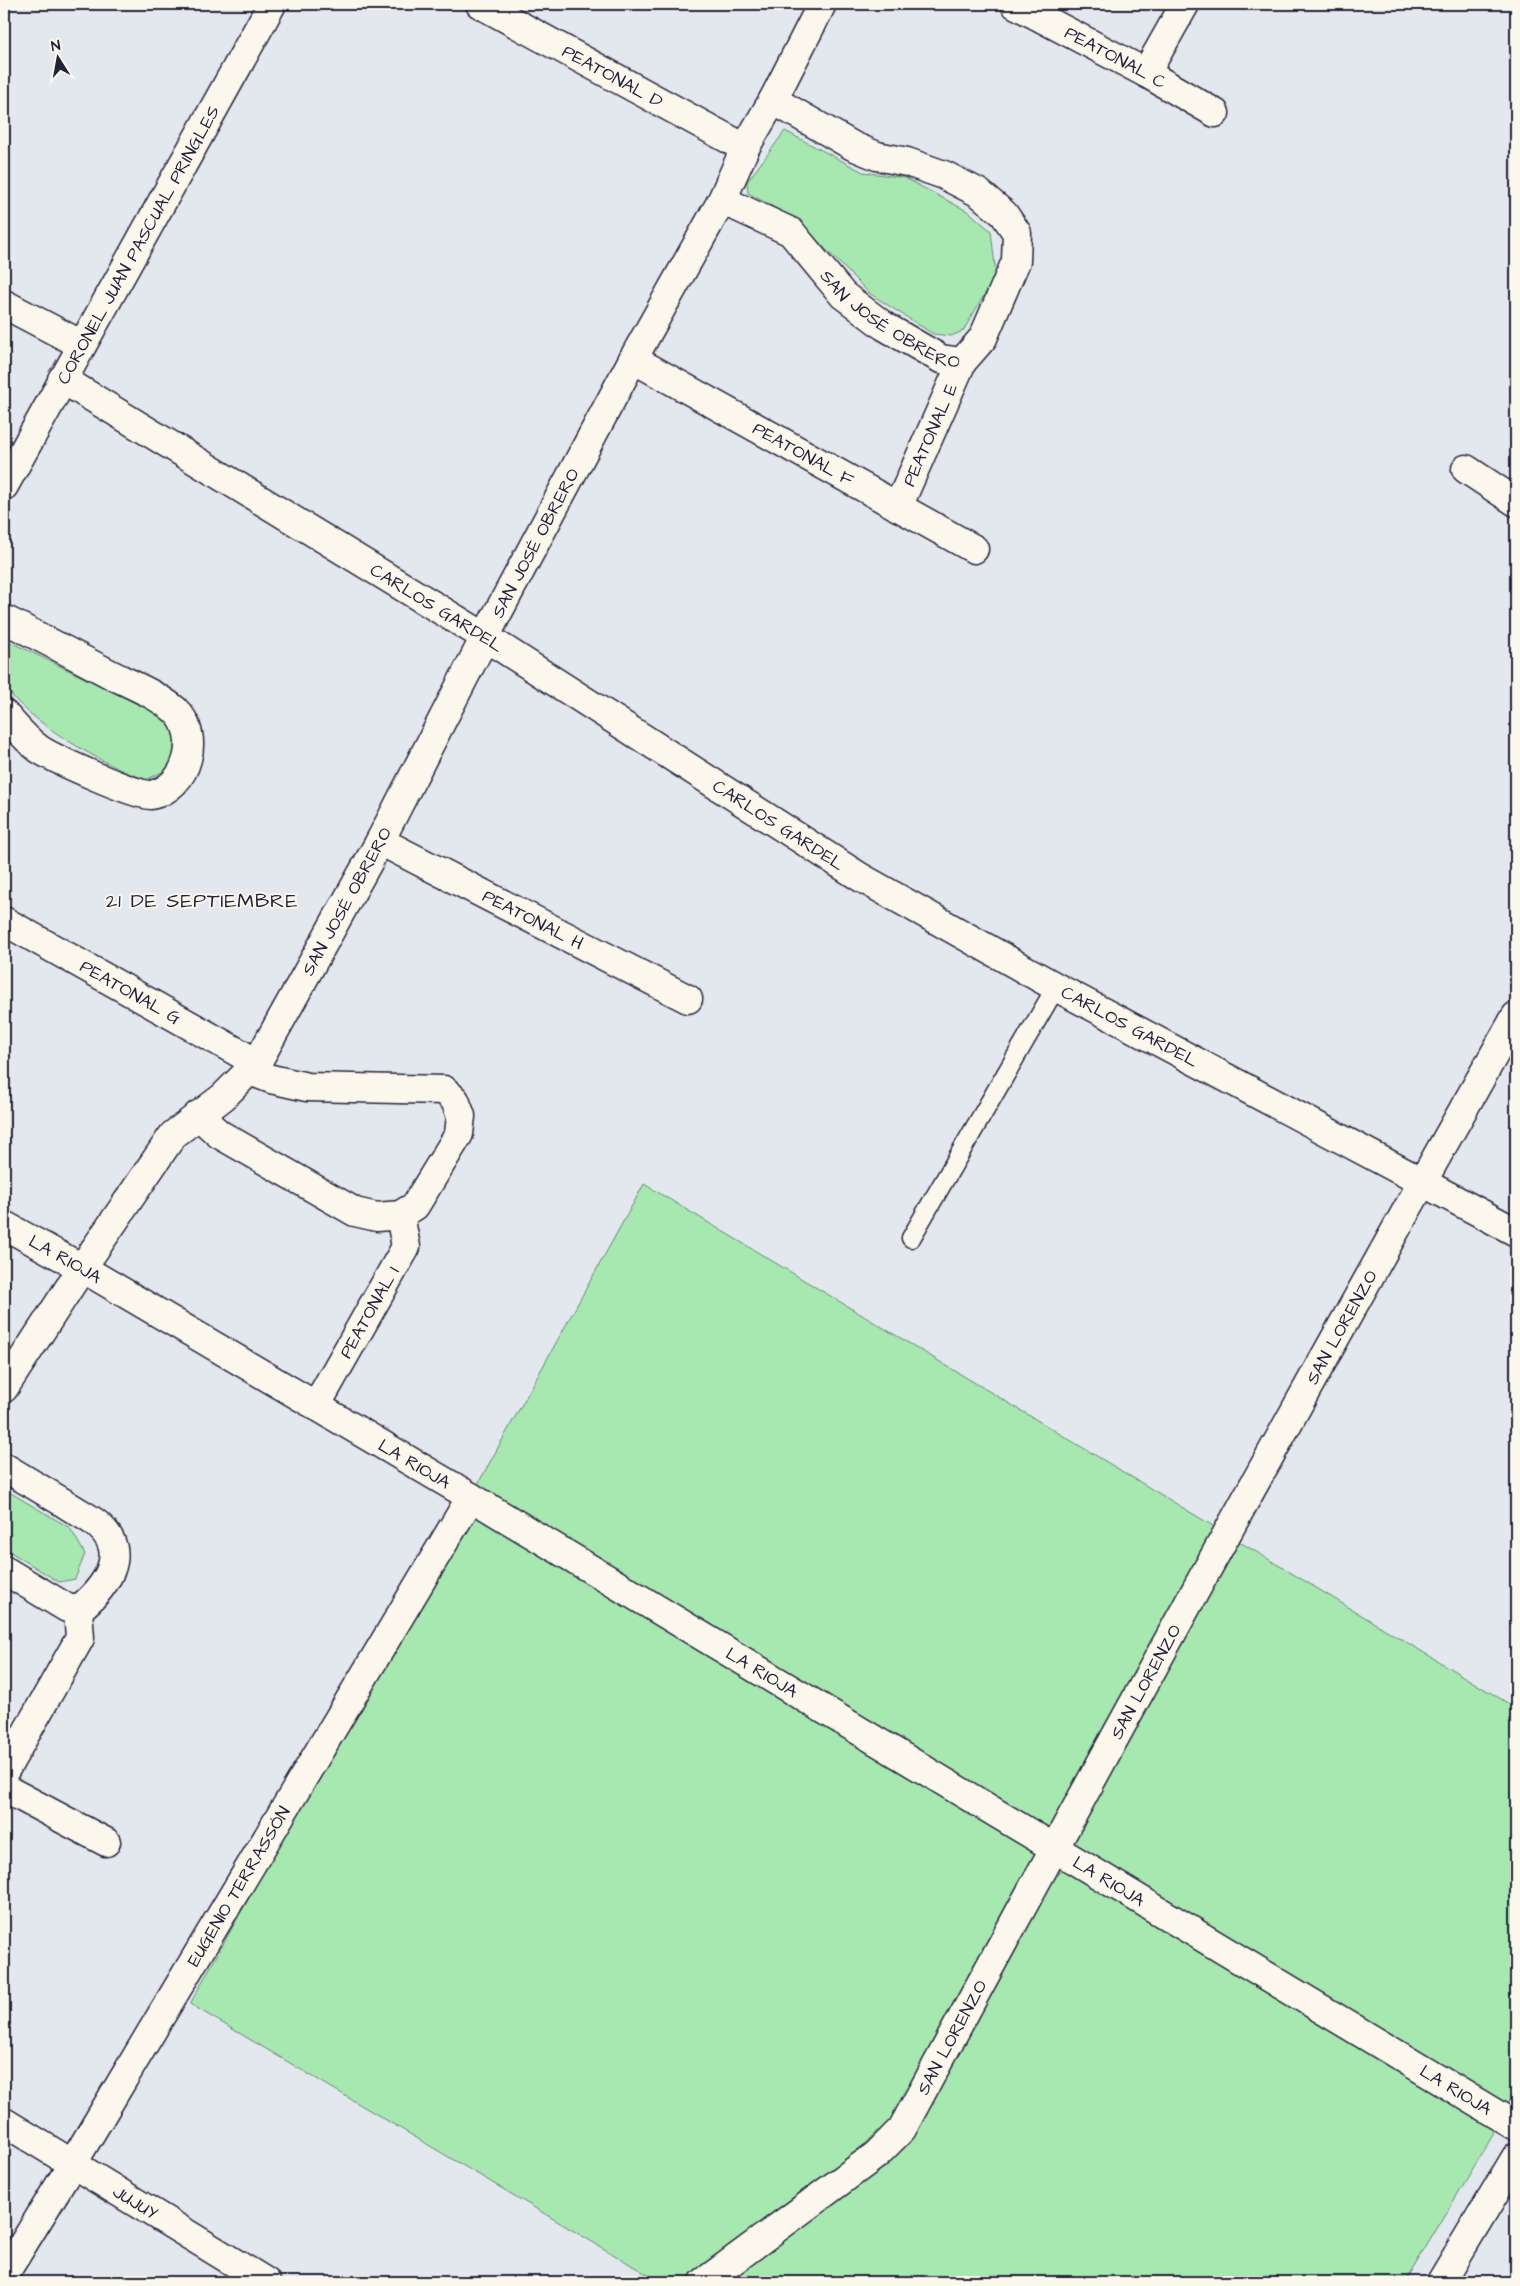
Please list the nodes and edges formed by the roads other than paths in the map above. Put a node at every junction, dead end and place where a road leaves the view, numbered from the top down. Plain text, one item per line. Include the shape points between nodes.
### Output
1 (272, 4) edge
2 (480, 4) edge
3 (822, 4) edge
4 (1015, 4) edge
5 (1185, 4) edge
6 (1146, 73) junction
7 (773, 100) junction
8 (1215, 113) dead end
9 (745, 148) junction
10 (722, 200) junction
11 (4, 304) edge
12 (82, 345) junction
13 (634, 359) junction
14 (962, 362) junction
15 (62, 379) junction
16 (1466, 469) dead end
17 (4, 486) edge
18 (1516, 502) edge
19 (898, 507) junction
20 (974, 549) dead end
21 (4, 619) edge
22 (485, 637) junction
23 (4, 714) edge
24 (380, 841) junction
25 (4, 921) edge
26 (1056, 987) junction
27 (688, 999) dead end
28 (1516, 1016) edge
29 (254, 1067) junction
30 (198, 1116) junction
31 (1422, 1182) junction
32 (400, 1216) junction
33 (4, 1225) edge
34 (1516, 1232) edge
35 (911, 1238) dead end
36 (82, 1268) junction
37 (4, 1388) edge
38 (316, 1406) junction
39 (4, 1467) edge
40 (471, 1497) junction
41 (4, 1570) edge
42 (78, 1610) junction
43 (4, 1772) edge
44 (4, 1788) edge
45 (106, 1842) dead end
46 (1054, 1848) junction
47 (4, 2122) edge
48 (1516, 2126) edge
49 (1516, 2157) edge
50 (72, 2163) junction
51 (4, 2275) edge
52 (266, 2282) edge
53 (704, 2282) edge
54 (1441, 2282) edge

1 - 12 street, CORONEL JUAN PASCUAL PRINGLES
2 - 9 street, PEATONAL D
3 - 7 street, SAN JOSÉ OBRERO
4 - 6 street, PEATONAL C
5 - 6 street
6 - 8 street, PEATONAL C
7 - 9 street, SAN JOSÉ OBRERO
7 - 14 street, SAN JOSÉ OBRERO via 853,146 944,175 979,193 1004,214 1017,233 1016,261 983,338
9 - 10 street, SAN JOSÉ OBRERO
10 - 13 street, SAN JOSÉ OBRERO
10 - 14 street, SAN JOSÉ OBRERO via 791,232 842,295 884,326 941,359
11 - 12 street
12 - 15 street, CORONEL JUAN PASCUAL PRINGLES
13 - 19 street, PEATONAL F
13 - 22 street, SAN JOSÉ OBRERO
14 - 19 street, PEATONAL E
15 - 17 street, CORONEL JUAN PASCUAL PRINGLES
15 - 22 street, CARLOS GARDEL
16 - 18 street
19 - 20 street, PEATONAL F
21 - 23 street via 149,693 175,711 187,728 189,755 169,786 150,795 133,792 40,750
22 - 24 street, SAN JOSÉ OBRERO
22 - 26 street, CARLOS GARDEL via 860,876
24 - 27 street, PEATONAL H
24 - 29 street, SAN JOSÉ OBRERO
25 - 29 street, PEATONAL G
26 - 31 street, CARLOS GARDEL
26 - 35 lane
28 - 31 street, SAN LORENZO
29 - 30 street, SAN JOSÉ OBRERO
29 - 32 street via 271,1079 307,1087 431,1088 444,1090 456,1100 461,1116 459,1134 415,1206
30 - 32 street via 219,1134 355,1212 377,1217
30 - 36 street, SAN JOSÉ OBRERO via 173,1136
31 - 34 street, CARLOS GARDEL
31 - 46 street, SAN LORENZO
32 - 38 street, PEATONAL I via 406,1247
33 - 36 street, LA RIOJA
36 - 37 street, SAN JOSÉ OBRERO
36 - 38 street, LA RIOJA
38 - 40 street, LA RIOJA
39 - 42 street via 97,1524 109,1538 115,1552 112,1569 92,1598
40 - 46 street, LA RIOJA
40 - 50 street, EUGENIO TERRASSÓN
41 - 42 street via 67,1608
42 - 43 street via 80,1638
44 - 45 street
46 - 48 street, LA RIOJA
46 - 53 street, SAN LORENZO via 902,2130 876,2155
47 - 50 street, JUJUY
49 - 54 street
50 - 51 street, EUGENIO TERRASSÓN
50 - 52 street, JUJUY

